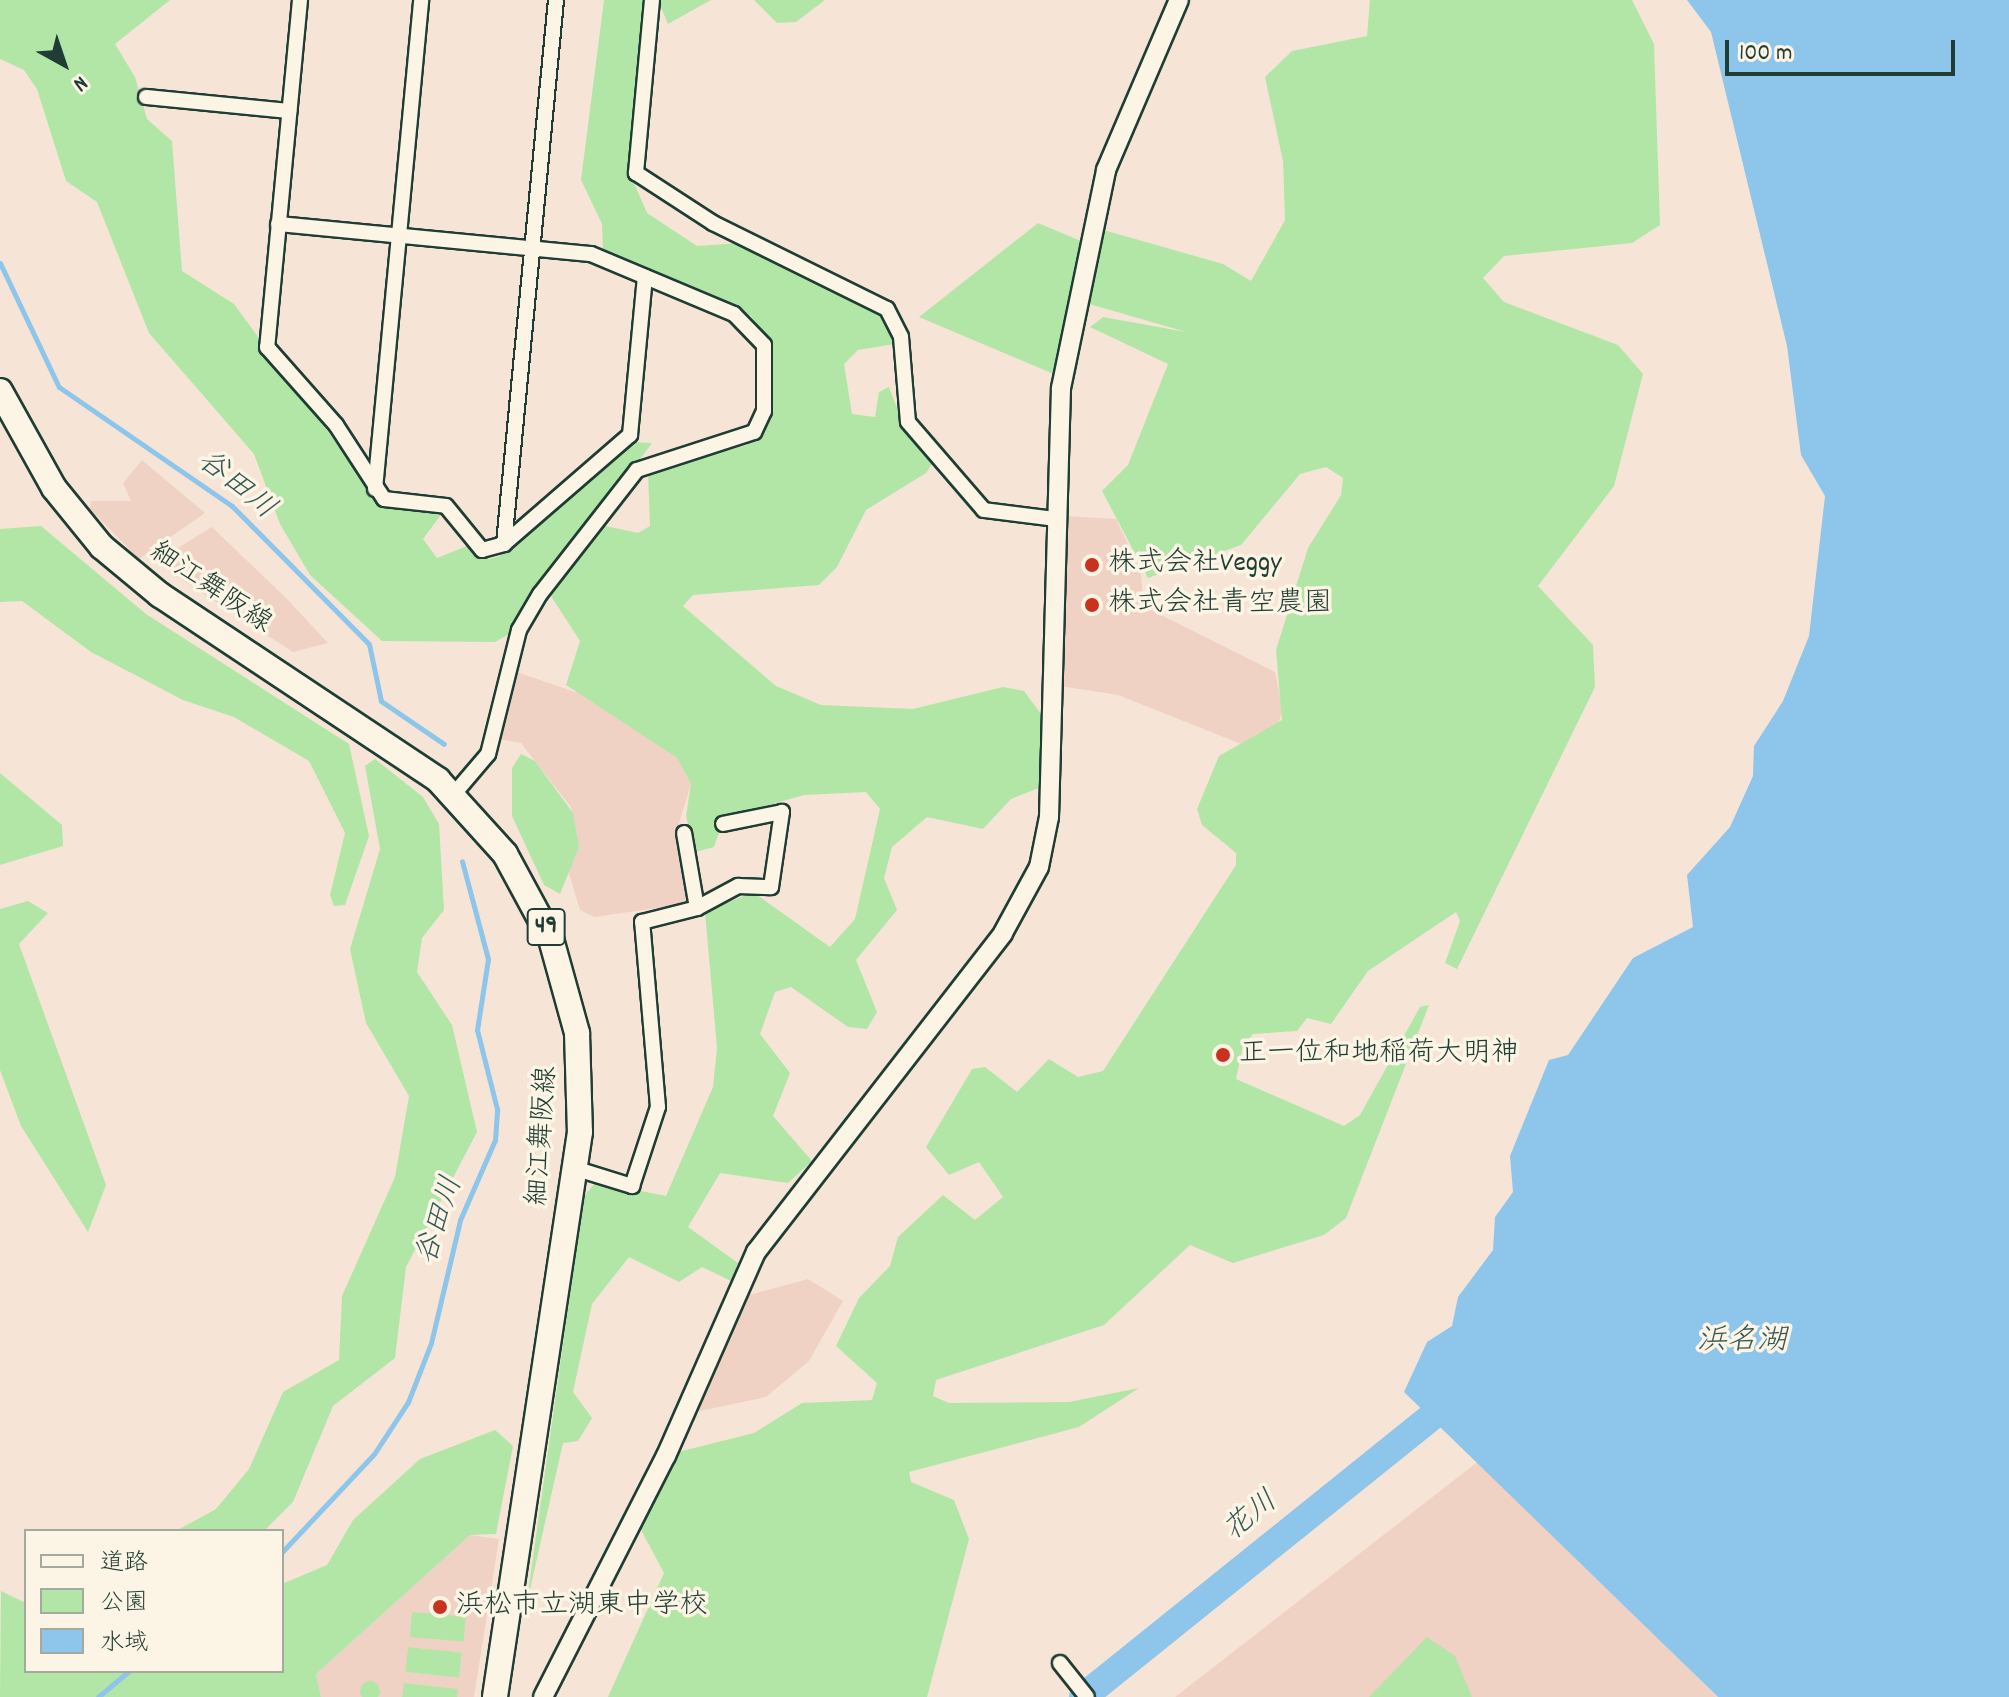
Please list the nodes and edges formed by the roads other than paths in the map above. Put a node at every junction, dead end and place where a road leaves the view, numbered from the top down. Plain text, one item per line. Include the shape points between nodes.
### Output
1 (300, 0) edge
2 (421, 0) edge
3 (556, 0) edge
4 (652, 0) edge
5 (1179, 0) edge
6 (146, 97) dead end
7 (289, 111) junction
8 (278, 224) junction
9 (399, 236) junction
10 (532, 249) junction
11 (645, 277) junction
12 (0, 391) edge
13 (375, 490) junction
14 (1055, 519) junction
15 (504, 544) junction
16 (454, 794) junction
17 (723, 824) dead end
18 (684, 833) dead end
19 (697, 908) junction
20 (577, 1169) junction
21 (1060, 1663) dead end
22 (495, 1697) edge
23 (543, 1697) edge
24 (1087, 1697) edge

1 - 7 street
2 - 9 street
3 - 10 street
4 - 14 street via 636,173 713,223 887,309 901,337 908,422 984,510
5 - 14 street via 1100,192 1061,388
6 - 7 street
7 - 8 street
8 - 9 street
8 - 13 street via 267,347 336,425
9 - 10 street
9 - 13 street
10 - 11 street via 591,254
10 - 15 street
11 - 15 street via 630,435
11 - 16 street via 734,314 757,332 766,359 760,422 744,440 654,460 624,483 528,611 488,754
12 - 16 main road, 細江舞阪線 / 49 via 54,488 120,564 396,745
13 - 15 street via 396,503 446,506 489,553
14 - 23 street via 1049,817 1030,890 756,1252 666,1456
16 - 20 main road, 細江舞阪線 / 49 via 518,874 560,962 580,1057
17 - 19 street via 782,812 771,887 738,886
18 - 19 street
19 - 20 street via 642,922 661,1098 632,1186
20 - 22 main road, 細江舞阪線 / 49
21 - 24 street

